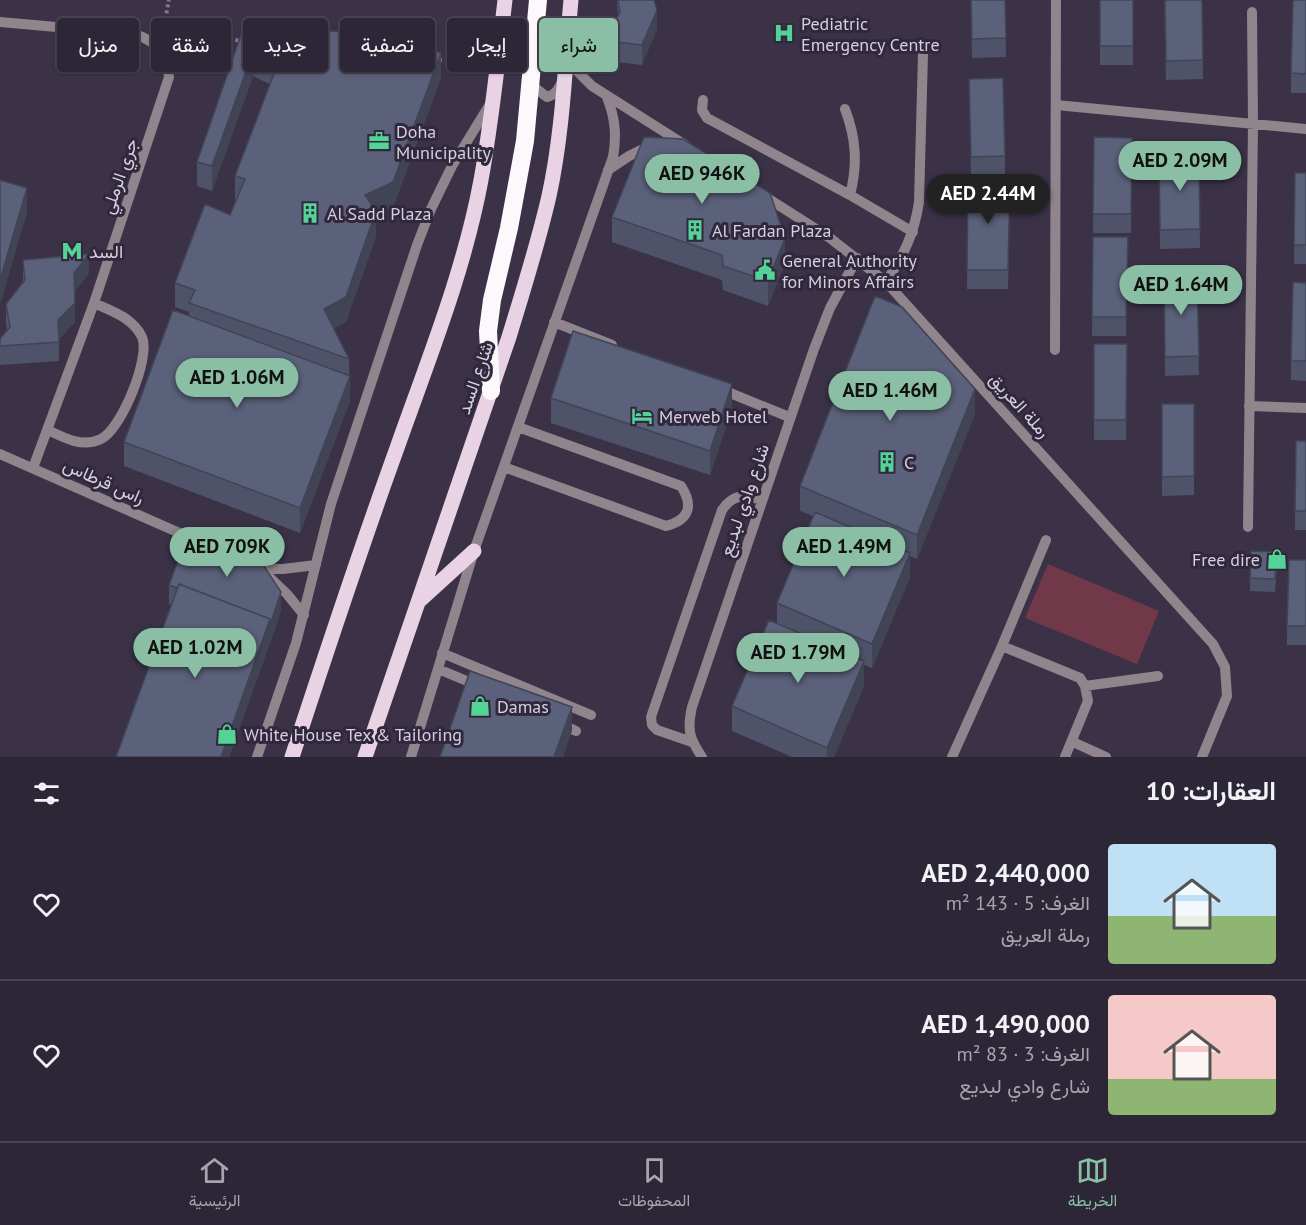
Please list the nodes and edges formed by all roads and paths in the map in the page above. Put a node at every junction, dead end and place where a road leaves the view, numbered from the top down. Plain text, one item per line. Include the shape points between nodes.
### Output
1 (168, 0) edge
2 (504, 0) edge
3 (538, 0) edge
4 (571, 0) edge
5 (1056, 0) edge
6 (1252, 12) dead end
7 (165, 18) edge
8 (502, 18) edge
9 (570, 18) edge
10 (0, 22) edge
11 (151, 41) edge
12 (923, 54) dead end
13 (168, 72) edge
14 (497, 72) edge
15 (565, 72) edge
16 (578, 72) edge
17 (565, 78) junction
18 (529, 83) junction
19 (607, 97) junction
20 (703, 100) dead end
21 (492, 101) junction
22 (1056, 105) junction
23 (845, 109) dead end
24 (1253, 124) junction
25 (1306, 129) edge
26 (675, 139) junction
27 (694, 151) edge
28 (608, 170) junction
29 (751, 187) edge
30 (850, 195) junction
31 (913, 232) junction
32 (857, 258) junction
33 (886, 282) junction
34 (94, 303) junction
35 (554, 322) junction
36 (618, 348) edge
37 (1055, 350) dead end
38 (704, 382) edge
39 (491, 391) junction
40 (1249, 406) junction
41 (1306, 408) edge
42 (789, 417) junction
43 (518, 427) junction
44 (48, 430) junction
45 (0, 454) edge
46 (504, 467) junction
47 (33, 468) junction
48 (762, 500) junction
49 (1248, 527) dead end
50 (1046, 540) dead end
51 (206, 544) edge
52 (474, 551) junction
53 (315, 565) junction
54 (416, 604) junction
55 (304, 615) junction
56 (1002, 646) junction
57 (442, 653) junction
58 (438, 669) junction
59 (1158, 676) dead end
60 (1085, 686) junction
61 (485, 689) edge
62 (591, 715) dead end
63 (546, 717) edge
64 (576, 731) dead end
65 (692, 742) junction
66 (1072, 742) junction
67 (257, 757) edge
68 (292, 757) edge
69 (365, 757) edge
70 (411, 757) edge
71 (702, 757) edge
72 (952, 757) edge
73 (1065, 757) edge
74 (1106, 757) edge
75 (1202, 757) edge

1 - 7 path
2 - 8 main road
3 - 18 highway
4 - 9 main road, شارع السد
5 - 22 street
6 - 24 street
10 - 11 street via 135,34
12 - 31 street via 919,202
13 - 34 street, جري الرملي
14 - 21 main road
15 - 17 main road, شارع السد
16 - 19 street
17 - 18 street via 557,92 547,97
17 - 39 main road, شارع السد via 549,196
18 - 39 highway via 525,141 492,300 488,341
19 - 26 street
19 - 28 street via 616,130
20 - 30 street via 702,110 707,118
21 - 53 street via 452,166 417,245 331,504
21 - 68 main road via 481,181 445,314 345,593
22 - 24 street
22 - 37 street
23 - 30 street via 855,142
24 - 25 street
24 - 40 street
26 - 27 street
26 - 28 street via 640,150
28 - 35 street
29 - 32 street, رملة العريق
30 - 31 street
31 - 33 street
32 - 33 street, رملة العريق
32 - 42 street, شارع وادي لبديع via 830,308
33 - 75 street, رملة العريق via 1213,644 1225,667 1227,696
34 - 44 street, جري الرملي
34 - 44 street via 134,325 143,338 145,348 133,389 110,433 100,439 78,442
35 - 36 street
35 - 43 street
38 - 42 street
39 - 54 main road, شارع السد
40 - 41 street
40 - 49 street
42 - 48 street, شارع وادي لبديع
43 - 46 street
43 - 46 street via 681,486 688,497 687,512 678,522 666,526
44 - 47 street, جري الرملي
45 - 47 street, راس قرطاس
46 - 52 street
47 - 51 street, راس قرطاس
48 - 65 street, شارع وادي لبديع via 692,707 688,724
48 - 65 street via 735,497 722,510 651,717 657,730
50 - 56 street
52 - 54 main road
52 - 57 street
53 - 55 street
53 - 55 street via 283,569 254,565
54 - 69 main road, شارع السد
55 - 67 street
56 - 60 street via 1080,678
56 - 72 street
57 - 58 street
57 - 62 street
58 - 61 street
58 - 70 street
59 - 60 street
60 - 66 street via 1088,700
63 - 64 street
65 - 71 street
66 - 73 street
66 - 74 street

